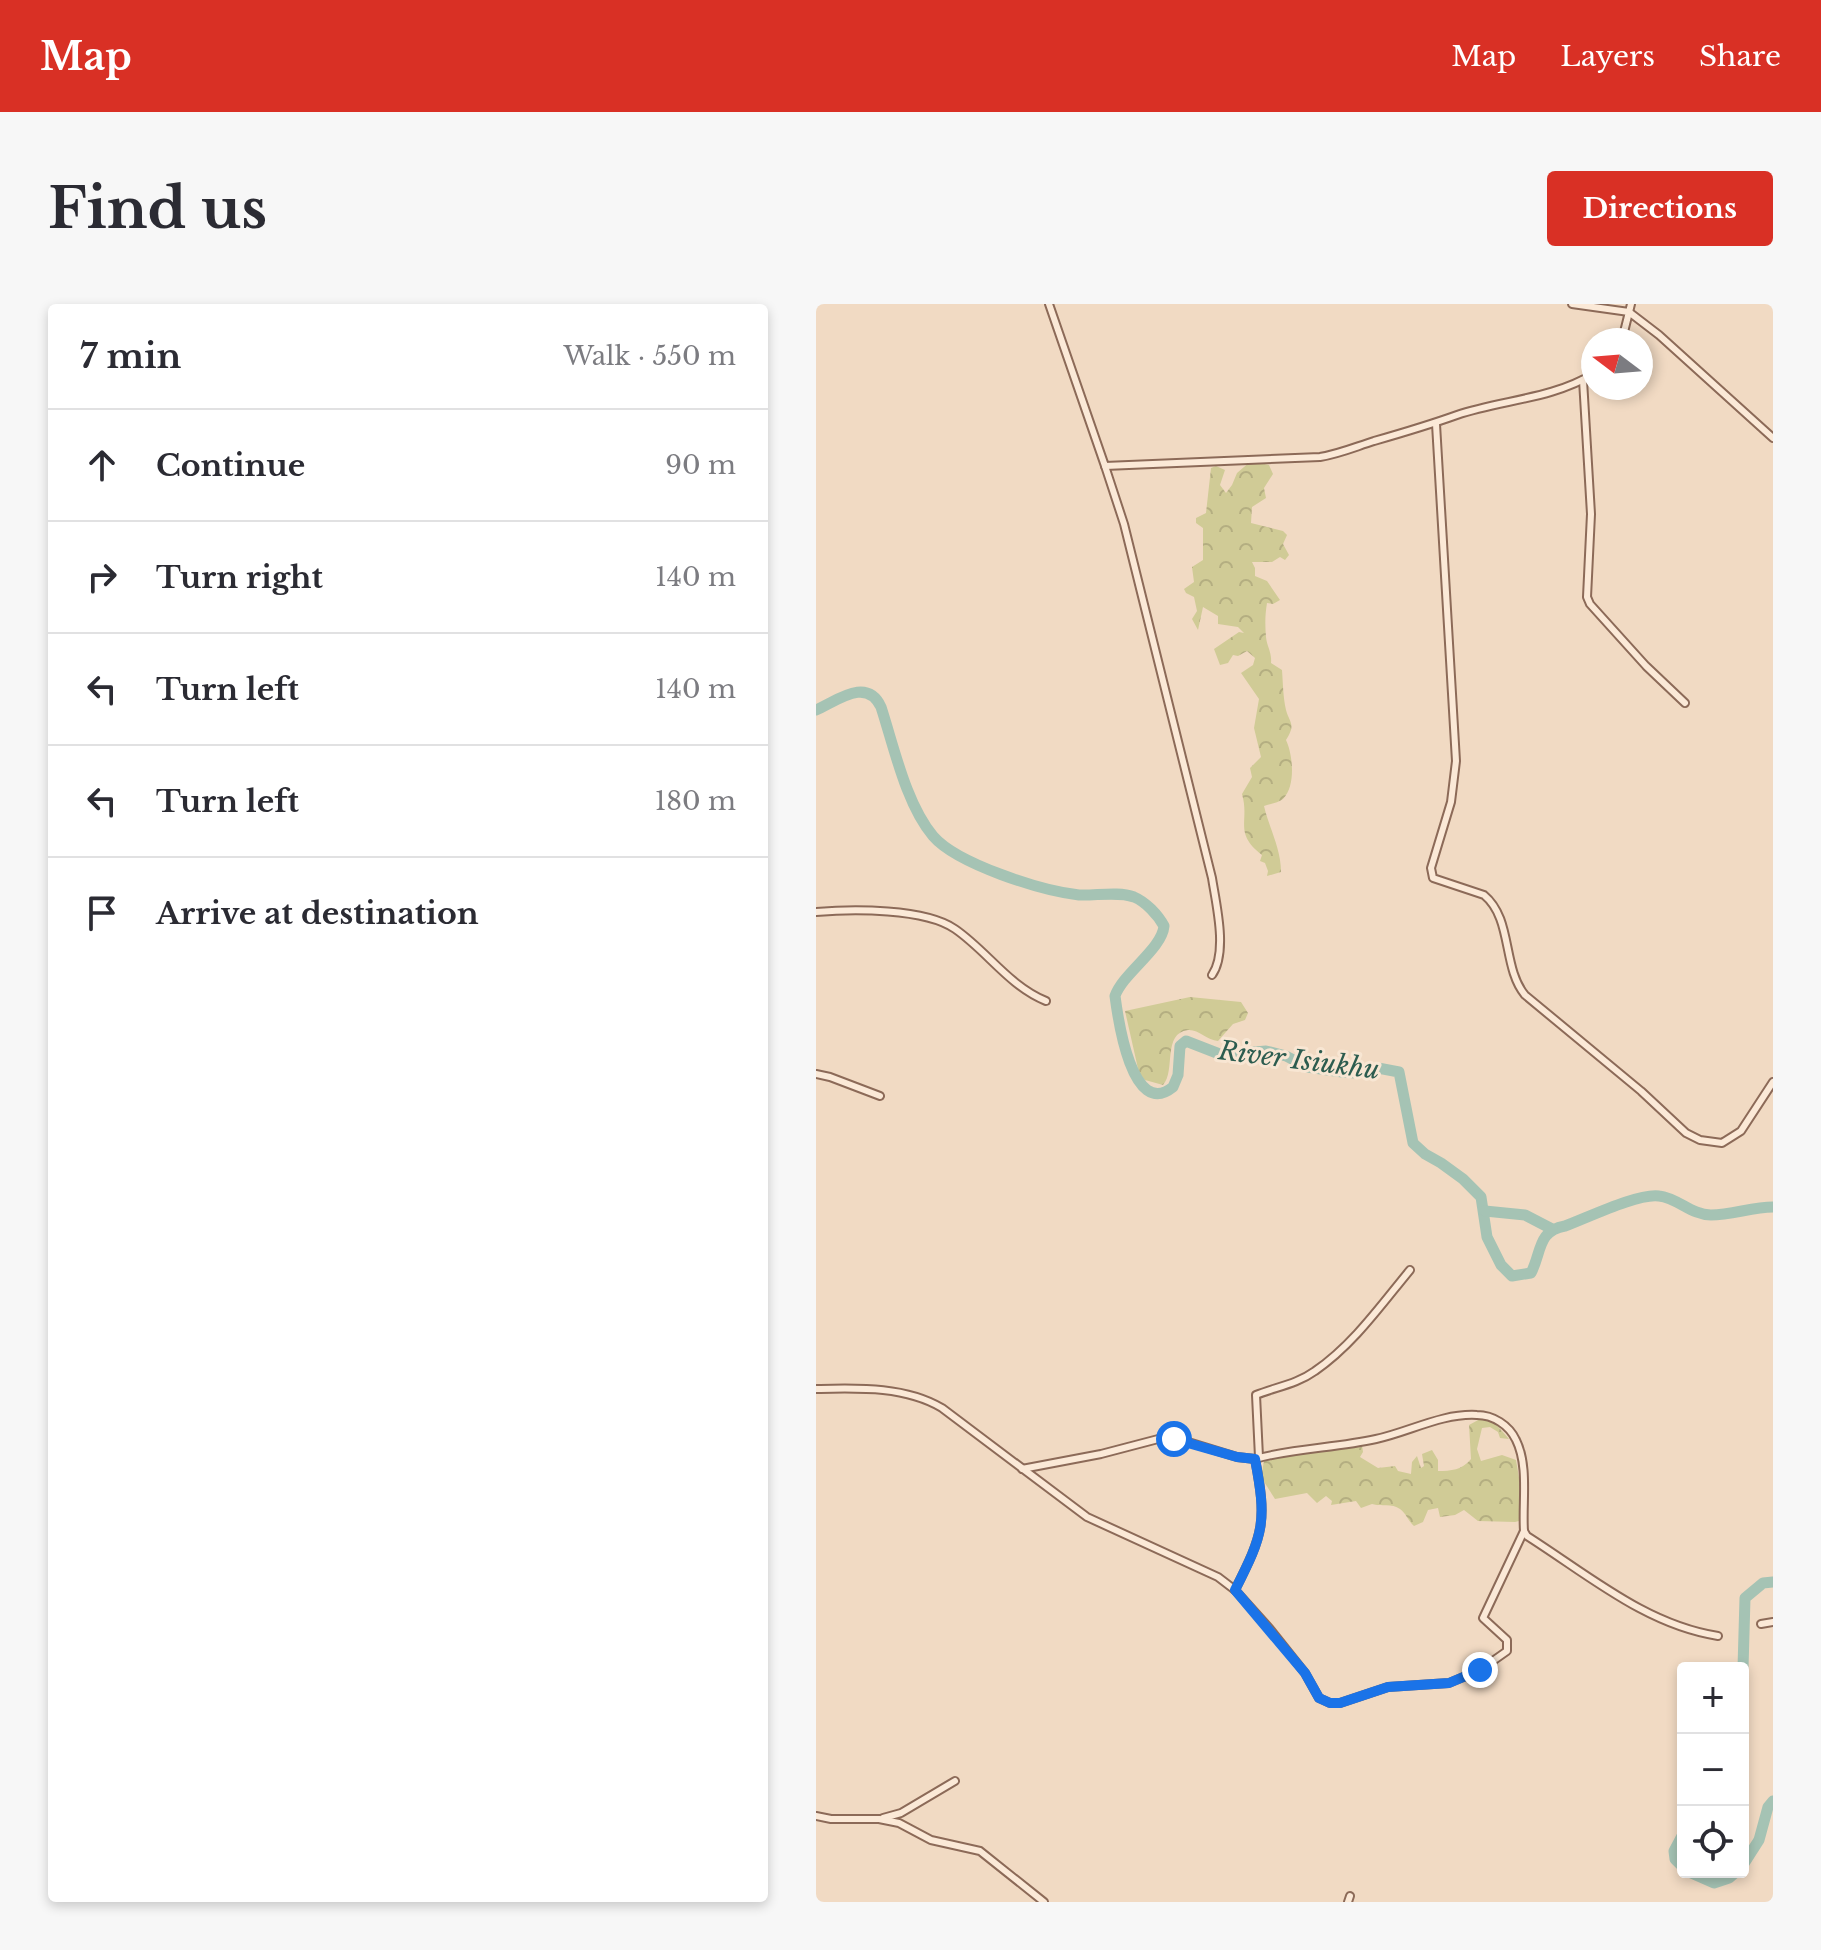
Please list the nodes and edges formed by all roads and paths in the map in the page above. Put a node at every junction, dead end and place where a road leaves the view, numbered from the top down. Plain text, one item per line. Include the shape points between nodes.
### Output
1 (1049, 304) edge
2 (1572, 304) edge
3 (1631, 304) edge
4 (1629, 312) junction
5 (1625, 328) edge
6 (1581, 381) edge
7 (1584, 400) edge
8 (1436, 424) junction
9 (1773, 438) edge
10 (1105, 466) junction
11 (1685, 703) dead end
12 (816, 912) edge
13 (1212, 975) dead end
14 (1046, 1001) dead end
15 (816, 1074) edge
16 (1773, 1082) edge
17 (880, 1096) dead end
18 (1410, 1270) dead end
19 (816, 1389) edge
20 (1257, 1458) junction
21 (1022, 1469) junction
22 (1524, 1531) junction
23 (1235, 1590) junction
24 (1773, 1622) edge
25 (1761, 1624) dead end
26 (1718, 1636) dead end
27 (955, 1781) dead end
28 (816, 1816) edge
29 (879, 1819) junction
30 (1044, 1902) edge

1 - 10 street
2 - 4 street
3 - 4 street
4 - 5 street
4 - 9 street
6 - 8 street
7 - 11 street via 1591,514 1587,597
8 - 10 street via 1320,457
8 - 16 street via 1456,761 1433,878 1491,900 1525,995 1686,1133 1722,1143 1741,1131
10 - 13 street via 1212,878 1220,935
12 - 14 street via 897,913 953,927 1031,995
15 - 17 street
18 - 20 street via 1361,1329 1315,1371 1256,1395
19 - 21 street via 872,1389 923,1397
20 - 21 street via 1162,1438
20 - 22 street via 1377,1439 1456,1416 1492,1417 1516,1440
20 - 23 street via 1262,1521
21 - 23 street via 1087,1517 1206,1571
22 - 23 street via 1483,1618 1507,1640 1507,1651 1449,1683 1388,1687 1330,1703 1319,1698
22 - 26 street via 1642,1610 1674,1626
24 - 25 street
27 - 29 street via 901,1813
28 - 29 street
29 - 30 street via 980,1851

